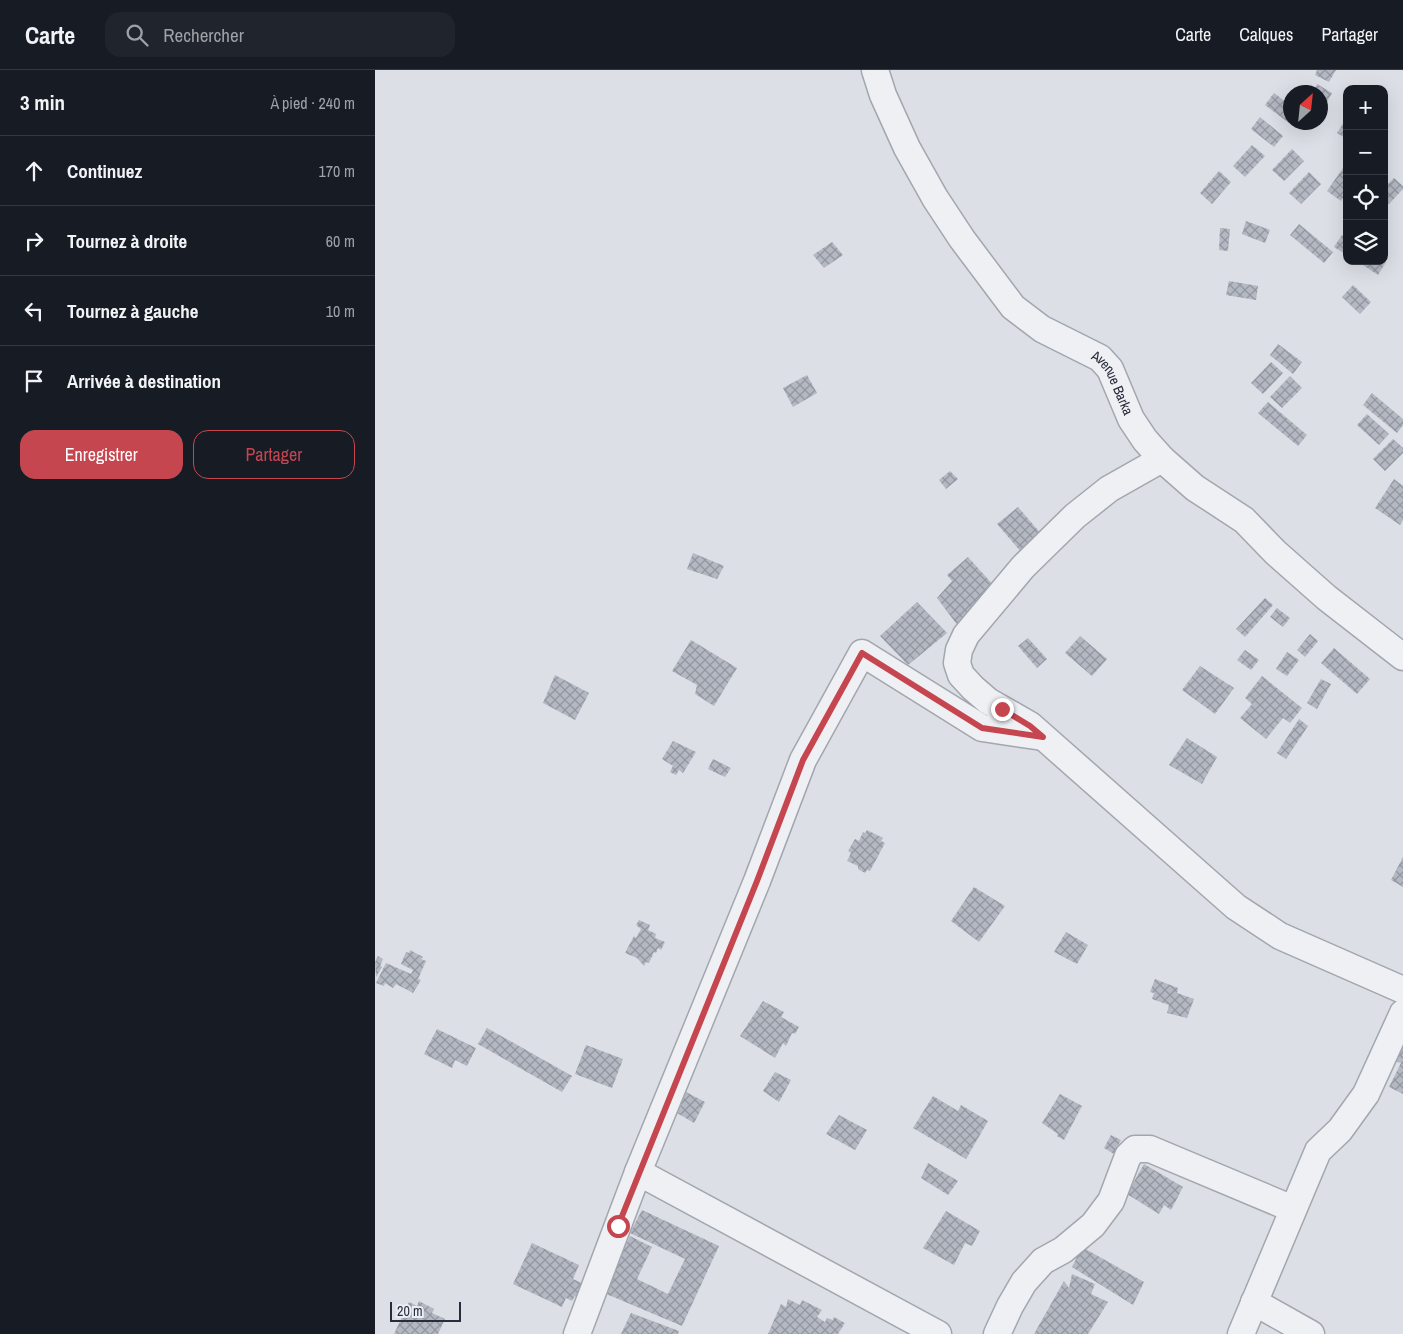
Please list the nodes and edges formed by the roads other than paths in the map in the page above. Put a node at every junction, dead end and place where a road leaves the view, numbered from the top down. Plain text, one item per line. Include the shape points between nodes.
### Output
1 (875, 70) edge
2 (1162, 459) junction
3 (1403, 658) edge
4 (1043, 737) junction
5 (1403, 990) edge
6 (1403, 1013) edge
7 (639, 1172) junction
8 (1293, 1209) junction
9 (1254, 1302) junction
10 (577, 1334) edge
11 (938, 1334) edge
12 (997, 1334) edge
13 (1241, 1334) edge
14 (1311, 1334) edge

1 - 2 street, Avenue Barka via 907,148 968,247 1013,306 1042,330 1100,358 1110,369 1131,419
2 - 3 street, Avenue Barka via 1195,488 1244,520 1327,598
2 - 4 street via 1109,489 1075,516 1023,567 967,635 959,650 957,663 961,675 973,688
4 - 5 street via 1236,906 1279,936
4 - 7 street via 982,728 862,653 803,760
6 - 8 street via 1366,1094 1340,1130 1318,1150
7 - 10 street
7 - 11 street
8 - 9 street
8 - 12 street via 1157,1152 1135,1149 1128,1156 1111,1201 1093,1225 1063,1250 1043,1261 1024,1282
9 - 13 street
9 - 14 street

